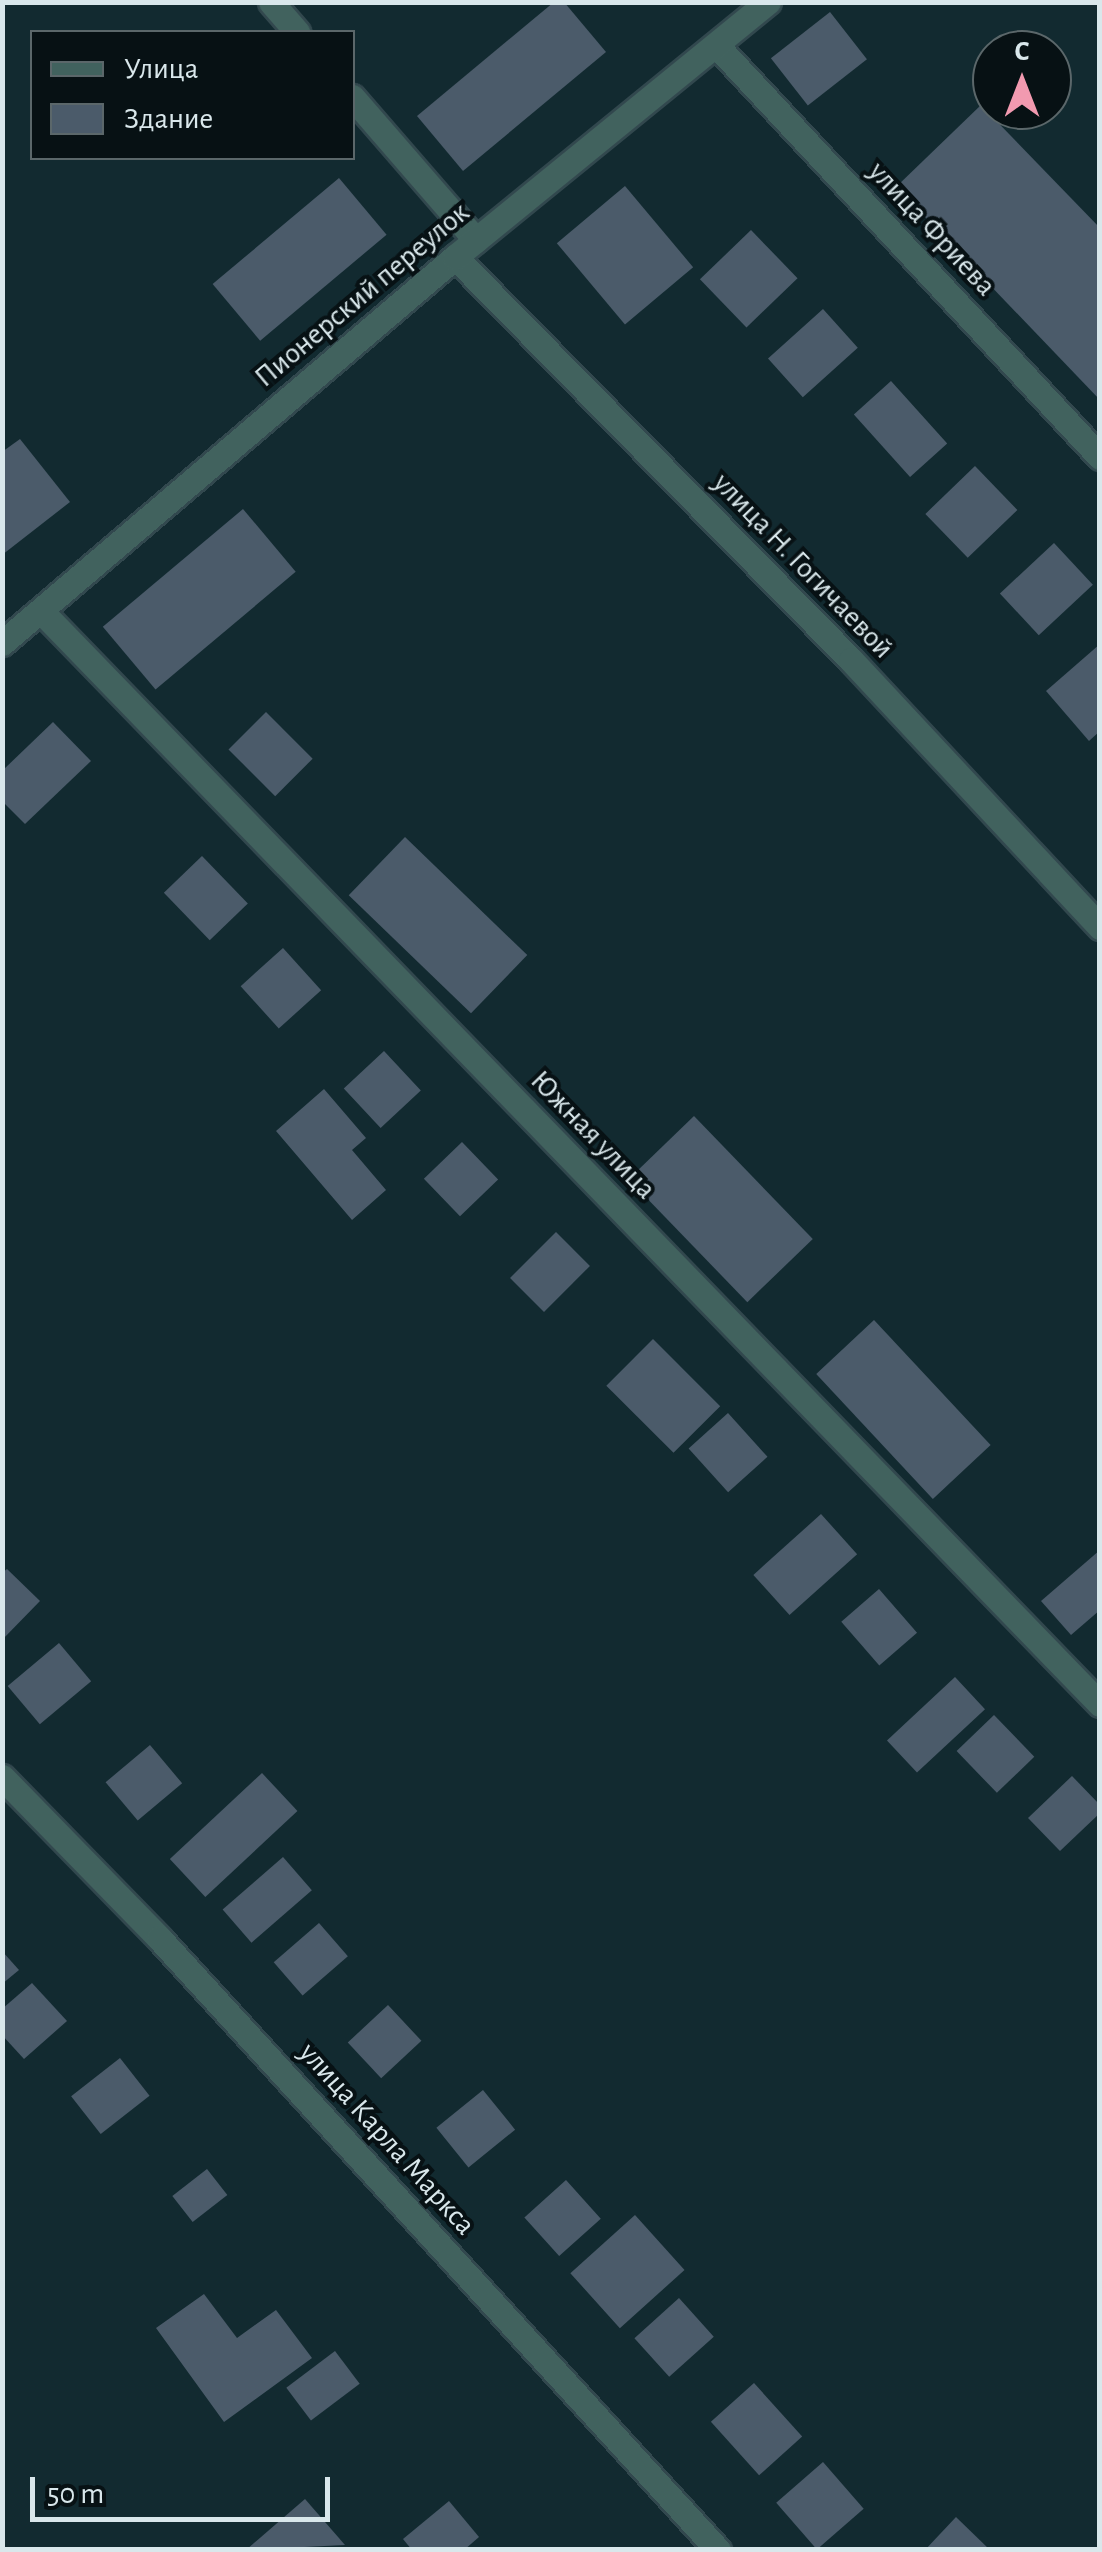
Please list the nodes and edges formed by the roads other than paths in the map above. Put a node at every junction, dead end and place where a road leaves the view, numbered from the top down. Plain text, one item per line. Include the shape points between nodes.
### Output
1 (271, 2) edge
2 (768, 2) edge
3 (295, 30) edge
4 (717, 46) junction
5 (355, 100) edge
6 (476, 240) junction
7 (455, 257) junction
8 (1100, 457) edge
9 (41, 611) junction
10 (2, 643) edge
11 (1100, 926) edge
12 (1100, 1704) edge
13 (2, 1778) edge
14 (718, 2550) edge

1 - 3 street
2 - 4 street, Пионерский переулок
4 - 6 street, Пионерский переулок
4 - 8 street, улица Фриева
5 - 6 street
6 - 7 street, Пионерский переулок
7 - 9 street, Пионерский переулок
7 - 11 street, улица Н. Гогичаевой via 851,660
9 - 10 street, Пионерский переулок
9 - 12 street, Южная улица
13 - 14 street, улица Карла Маркса via 159,1938

